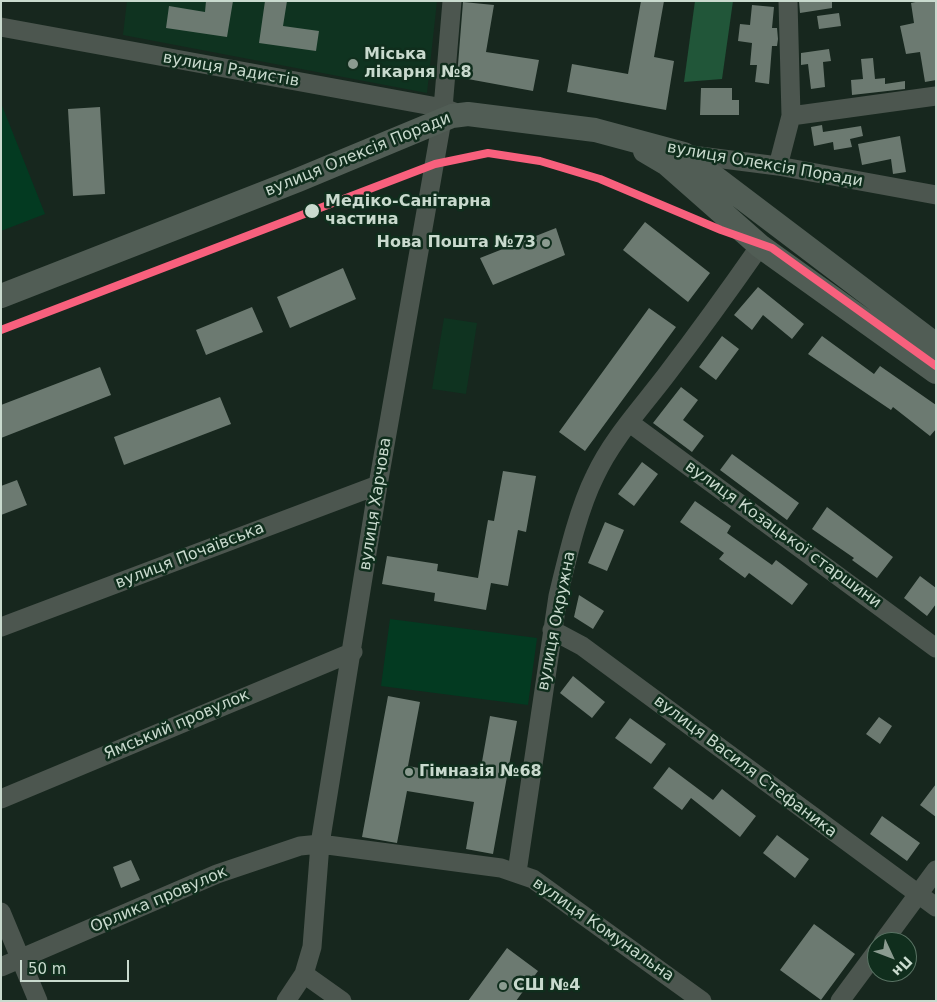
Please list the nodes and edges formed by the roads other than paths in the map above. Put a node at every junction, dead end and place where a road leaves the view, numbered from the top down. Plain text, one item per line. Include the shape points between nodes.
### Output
1 (452, 1) edge
2 (788, 1) edge
3 (1, 27) edge
4 (936, 96) edge
5 (449, 114) junction
6 (792, 116) junction
7 (595, 130) junction
8 (684, 154) junction
9 (778, 166) junction
10 (936, 195) edge
11 (760, 246) junction
12 (1, 296) edge
13 (936, 345) edge
14 (936, 372) edge
15 (630, 422) junction
16 (378, 485) junction
17 (1, 627) edge
18 (552, 630) junction
19 (936, 648) edge
20 (353, 652) junction
21 (1, 799) edge
22 (320, 844) junction
23 (936, 870) edge
24 (517, 872) junction
25 (918, 894) junction
26 (936, 907) edge
27 (1, 912) edge
28 (891, 932) edge
29 (21, 960) junction
30 (867, 965) edge
31 (1, 967) edge
32 (304, 974) junction
33 (38, 1001) edge
34 (286, 1001) edge
35 (342, 1001) edge
36 (702, 1001) edge
37 (840, 1001) edge

1 - 5 street, вулиця Харчова
2 - 6 street
3 - 5 street, вулиця Радистів
4 - 6 street
5 - 7 main road, вулиця Олексія Поради
5 - 12 main road, вулиця Олексія Поради via 298,180
5 - 16 street, вулиця Харчова
6 - 9 street
7 - 8 main road, вулиця Олексія Поради
7 - 11 main road via 652,154 667,164
8 - 9 street, вулиця Олексія Поради
8 - 13 main road
9 - 10 street, вулиця Олексія Поради
11 - 14 main road
11 - 15 street, вулиця Окружна
15 - 18 street, вулиця Окружна via 594,478 568,554
15 - 19 street, вулиця Козацької старшини
16 - 17 street, вулиця Почаївська
16 - 20 street, вулиця Харчова
18 - 24 street, вулиця Окружна
18 - 25 street, вулиця Василя Стефаника via 582,646
20 - 21 street, Ямський провулок
20 - 22 street, вулиця Харчова
22 - 24 street, вулиця Комунальна
22 - 29 street, Орлика провулок via 284,850 232,868
22 - 32 street, вулиця Харчова via 312,947
23 - 25 street
24 - 36 street, вулиця Комунальна via 533,879
25 - 26 street, вулиця Василя Стефаника
25 - 28 street
27 - 29 street
29 - 31 street, Орлика провулок
29 - 33 street
30 - 37 street
32 - 34 street, вулиця Харчова
32 - 35 street

